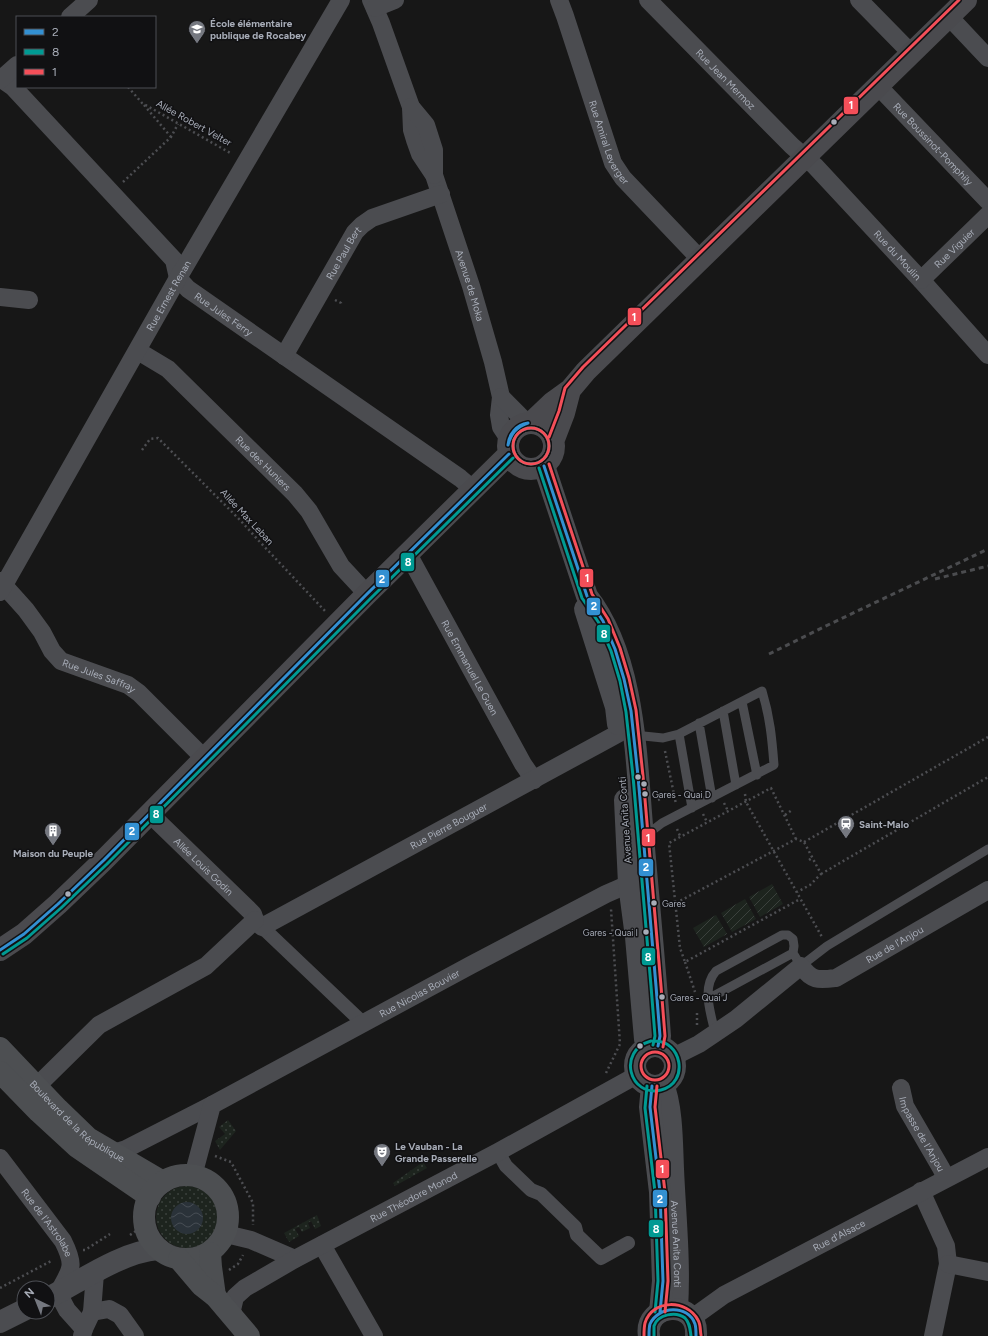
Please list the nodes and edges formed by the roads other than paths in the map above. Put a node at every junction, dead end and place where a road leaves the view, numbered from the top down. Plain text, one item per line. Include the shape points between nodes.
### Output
1 (89, 0) edge
2 (341, 0) edge
3 (395, 0) edge
4 (559, 0) edge
5 (648, 0) edge
6 (859, 0) edge
7 (966, 0) edge
8 (373, 4) edge
9 (71, 16) edge
10 (950, 16) junction
11 (911, 53) junction
12 (988, 58) edge
13 (16, 66) edge
14 (0, 79) edge
15 (878, 86) junction
16 (805, 157) junction
17 (441, 194) junction
18 (988, 201) edge
19 (988, 215) edge
20 (700, 259) junction
21 (178, 278) junction
22 (921, 280) junction
23 (0, 297) edge
24 (29, 300) dead end
25 (138, 351) junction
26 (988, 355) edge
27 (284, 356) junction
28 (570, 390) junction
29 (501, 397) junction
30 (530, 422) junction
31 (554, 439) junction
32 (509, 446) junction
33 (544, 466) junction
34 (474, 490) junction
35 (407, 555) junction
36 (1, 586) edge
37 (367, 594) junction
38 (742, 702) junction
39 (723, 711) junction
40 (699, 723) junction
41 (628, 730) junction
42 (679, 734) junction
43 (205, 759) junction
44 (757, 775) junction
45 (534, 780) junction
46 (736, 785) junction
47 (712, 798) junction
48 (648, 805) junction
49 (692, 808) junction
50 (150, 814) junction
51 (662, 823) junction
52 (643, 837) junction
53 (988, 850) edge
54 (628, 853) junction
55 (638, 883) junction
56 (988, 890) edge
57 (259, 924) junction
58 (0, 950) edge
59 (797, 959) junction
60 (708, 999) junction
61 (363, 1023) junction
62 (715, 1033) junction
63 (0, 1048) edge
64 (660, 1050) junction
65 (2, 1077) edge
66 (651, 1082) junction
67 (36, 1087) junction
68 (901, 1088) dead end
69 (212, 1105) junction
70 (498, 1152) junction
71 (113, 1153) junction
72 (988, 1157) edge
73 (0, 1158) edge
74 (193, 1176) junction
75 (946, 1178) junction
76 (157, 1190) junction
77 (921, 1191) junction
78 (226, 1234) junction
79 (628, 1243) dead end
80 (322, 1245) junction
81 (158, 1249) junction
82 (210, 1253) junction
83 (179, 1259) junction
84 (295, 1259) junction
85 (948, 1264) junction
86 (988, 1272) edge
87 (95, 1273) junction
88 (56, 1290) edge
89 (56, 1293) edge
90 (215, 1296) junction
91 (56, 1298) edge
92 (92, 1312) junction
93 (16, 1314) edge
94 (235, 1319) junction
95 (681, 1319) edge
96 (0, 1322) edge
97 (83, 1332) edge
98 (135, 1336) edge
99 (249, 1336) edge
100 (374, 1336) edge
101 (650, 1336) edge
102 (933, 1336) edge

1 - 9 street
2 - 21 street, Rue Ernest Renan
3 - 8 street
4 - 20 street, Rue Amiral Leverger via 613,163 623,178
5 - 16 street, Rue Jean Mermoz
6 - 11 street
7 - 10 main road
8 - 17 street, Avenue de Moka via 411,107 426,125 434,150 434,175
10 - 11 main road
10 - 12 street
11 - 15 main road
13 - 14 street
14 - 21 street via 13,86 174,260
15 - 16 main road
15 - 18 street, Rue Boussinot-Pomphily
16 - 20 main road
16 - 22 street, Rue du Moulin
17 - 27 street, Rue Paul Bert via 372,218 355,232
17 - 29 street, Avenue de Moka via 473,293
19 - 22 street, Rue Viguier
20 - 28 main road via 586,370
21 - 25 street, Rue Ernest Renan
21 - 27 street, Rue Jules Ferry via 188,288
22 - 26 street, Rue du Moulin
23 - 24 street
25 - 36 street, Rue Ernest Renan
25 - 37 street, Rue des Huniers via 168,369 295,494 309,511 341,566
27 - 34 street, Rue Jules Ferry
28 - 30 main road
28 - 31 main road
29 - 30 street
29 - 32 street, Avenue de Moka via 498,415
30 - 31 main road via 546,427
30 - 32 main road via 516,428
31 - 33 main road via 553,454
32 - 33 main road via 512,460 524,468
32 - 34 main road
33 - 41 street, Avenue Anita Conti via 587,596 585,611 616,707
34 - 35 main road
35 - 37 main road
35 - 45 street, Rue Emmanuel Le Guen
36 - 43 street, Rue Jules Saffray via 26,610 62,662 128,685 139,692
37 - 43 main road
38 - 39 lane
38 - 44 lane
38 - 44 lane via 762,691 772,732 774,765
39 - 40 lane
39 - 46 lane
40 - 42 lane
40 - 47 lane
41 - 42 lane via 663,738
41 - 45 street, Rue Pierre Bouguer
41 - 48 street, Avenue Anita Conti
41 - 54 street, Avenue Anita Conti
42 - 49 lane
43 - 50 main road
44 - 46 lane
45 - 57 street, Rue Pierre Bouguer
46 - 47 lane
47 - 49 lane
48 - 51 lane
48 - 52 street, Avenue Anita Conti
49 - 51 lane
50 - 57 street, Allée Louis Godin via 253,914
50 - 58 main road via 58,904 24,934
51 - 52 lane
52 - 54 lane
52 - 55 street, Avenue Anita Conti
53 - 59 lane via 827,946
54 - 55 street, Avenue Anita Conti
55 - 61 street, Rue Nicolas Bouvier via 606,894
55 - 64 street, Avenue Anita Conti via 636,937 645,1039
56 - 59 street, Rue de l'Anjou via 836,978 820,980 808,976
57 - 61 street
57 - 67 street, Rue Pierre Bouguer via 206,966 99,1025
59 - 60 lane
59 - 60 lane via 793,939 782,935 777,937 716,971 708,984
59 - 62 street via 736,1019
60 - 62 lane
61 - 69 street, Rue Nicolas Bouvier
62 - 64 street via 699,1044
63 - 67 main road, Boulevard de la République
64 - 66 street via 675,1063 675,1069 673,1076
64 - 66 street via 642,1051 635,1062 635,1069
65 - 76 main road, Boulevard de la République via 77,1147
66 - 70 street, Rue Théodore Monod
66 - 95 street, Avenue Anita Conti via 667,1093
67 - 71 main road, Boulevard de la République via 88,1138
68 - 75 street, Impasse de l'Anjou via 905,1106
69 - 71 street, Rue Nicolas Bouvier via 126,1149
69 - 74 street
70 - 79 street via 506,1166 531,1190 541,1194 575,1227 577,1235 601,1258
70 - 80 street, Rue Théodore Monod
71 - 76 main road, Boulevard de la République
72 - 75 street, Rue d'Alsace
73 - 88 street, Rue de l'Astrolabe via 63,1241 71,1268
74 - 76 main road via 173,1177
74 - 78 main road via 206,1179 224,1197 229,1222
75 - 77 street, Rue d'Alsace
76 - 81 main road via 146,1204 144,1214 149,1238
77 - 85 street via 946,1246
77 - 95 street, Rue d'Alsace
78 - 82 main road
78 - 84 street via 251,1240
80 - 84 street, Rue Théodore Monod
80 - 100 street
81 - 83 main road
81 - 87 street via 144,1250 125,1257
82 - 83 main road via 190,1260
82 - 90 main road
83 - 90 main road via 201,1285
84 - 94 street, Rue Théodore Monod via 238,1292 232,1310
85 - 86 street
85 - 102 street
87 - 89 street
87 - 92 street
90 - 94 main road
91 - 97 street
92 - 97 street
92 - 98 street via 109,1309 120,1315
93 - 96 street
94 - 99 main road
95 - 101 street via 654,1318 650,1325

